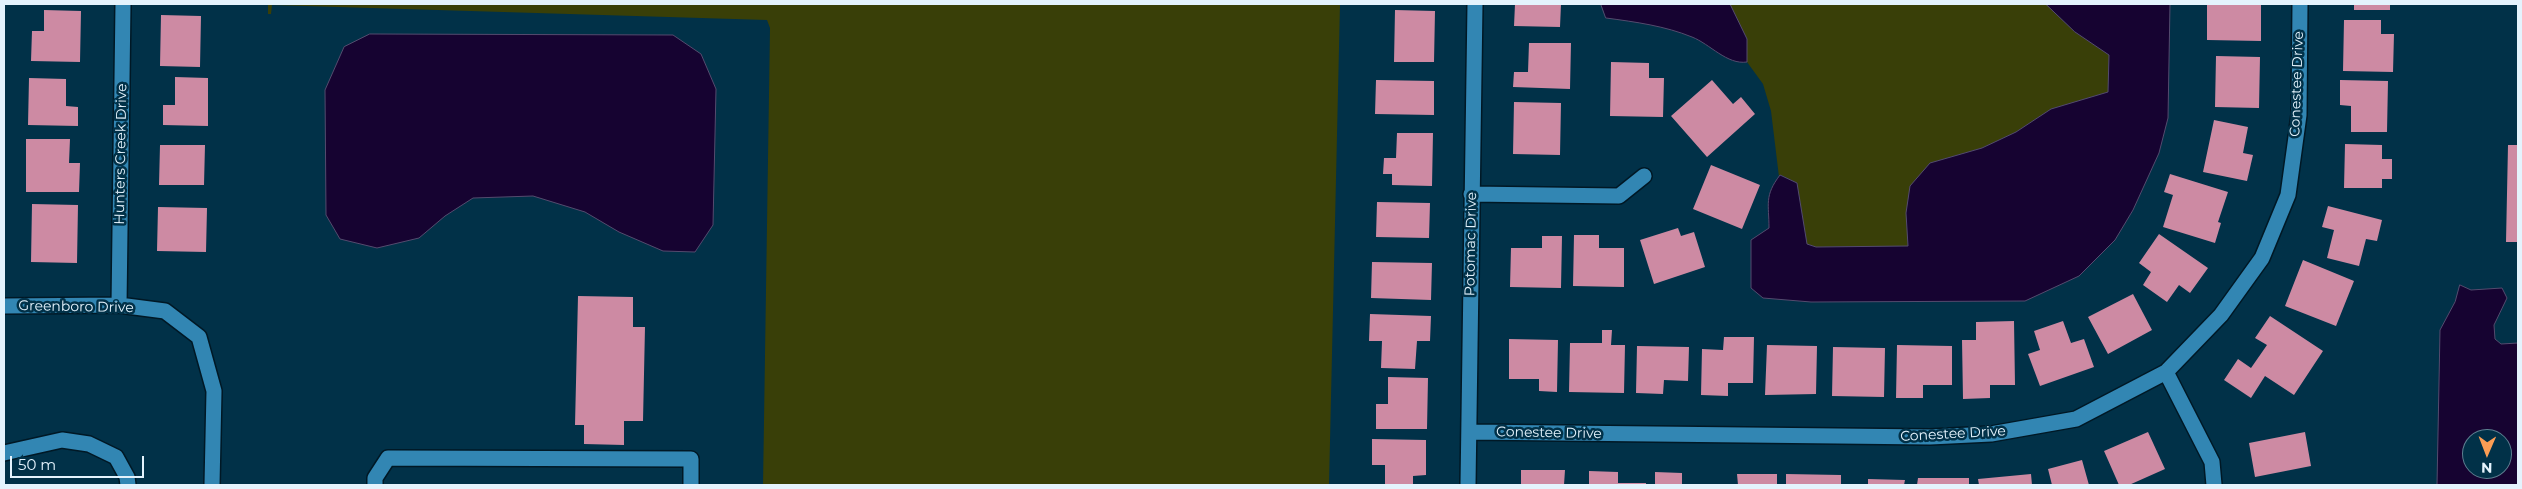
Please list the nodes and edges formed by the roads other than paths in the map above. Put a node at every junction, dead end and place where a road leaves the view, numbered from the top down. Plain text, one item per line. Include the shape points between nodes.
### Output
1 (123, 4) edge
2 (1475, 4) edge
3 (2300, 4) edge
4 (1644, 176) dead end
5 (1472, 194) junction
6 (119, 304) junction
7 (4, 306) edge
8 (2166, 372) junction
9 (1469, 432) junction
10 (4, 453) edge
11 (128, 485) edge
12 (212, 485) edge
13 (375, 485) edge
14 (692, 485) edge
15 (1468, 485) edge
16 (2214, 485) edge

1 - 6 street, Hunters Creek Drive
2 - 5 street, Potomac Drive
3 - 8 street, Conestee Drive via 2299,115 2288,195 2262,258 2221,315
4 - 5 street via 1619,196
5 - 9 street, Potomac Drive
6 - 7 street, Greenboro Drive
6 - 12 street, Greenboro Drive via 165,311 199,337 214,391
8 - 9 street, Conestee Drive via 2076,418 1991,434 1930,437
8 - 16 street via 2212,462
9 - 15 street, Potomac Drive
10 - 11 street via 62,440 89,444 116,457 128,478
13 - 14 street via 375,478 388,458 691,459

